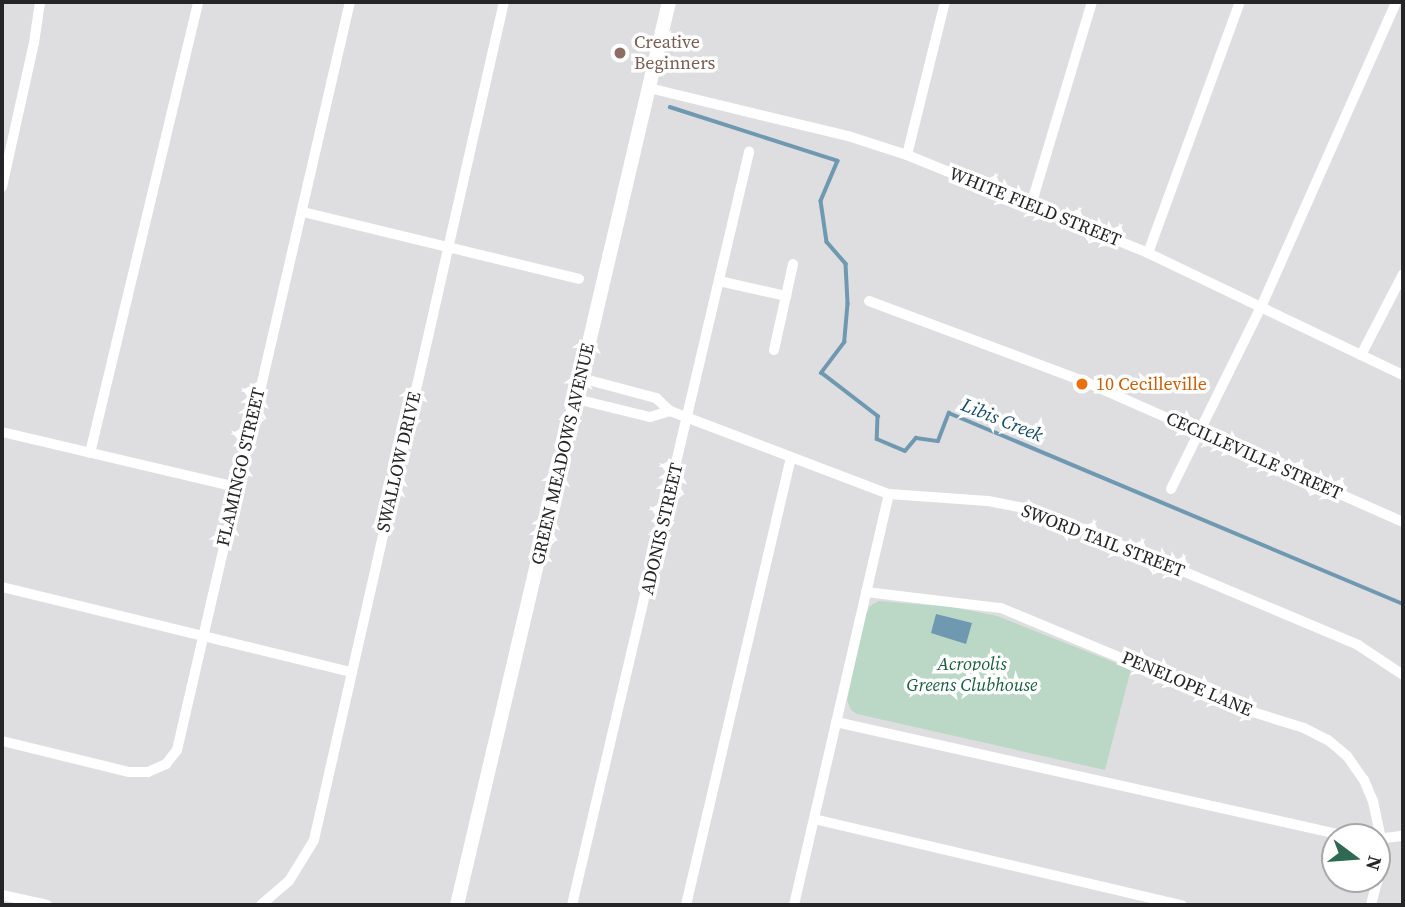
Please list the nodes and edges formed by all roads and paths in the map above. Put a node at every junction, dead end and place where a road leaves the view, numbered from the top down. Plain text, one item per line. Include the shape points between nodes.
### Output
1 (40, 2) edge
2 (198, 2) edge
3 (350, 2) edge
4 (504, 2) edge
5 (669, 2) edge
6 (945, 2) edge
7 (1092, 2) edge
8 (1240, 2) edge
9 (1396, 2) edge
10 (649, 88) junction
11 (749, 152) dead end
12 (907, 155) junction
13 (2, 187) edge
14 (1031, 205) junction
15 (303, 212) junction
16 (447, 247) junction
17 (1148, 253) junction
18 (793, 264) dead end
19 (1403, 274) edge
20 (579, 279) dead end
21 (719, 281) junction
22 (786, 296) junction
23 (869, 301) dead end
24 (1261, 307) junction
25 (774, 350) dead end
26 (1361, 355) junction
27 (1403, 375) edge
28 (581, 378) junction
29 (576, 399) junction
30 (670, 411) junction
31 (689, 416) junction
32 (2, 432) edge
33 (1200, 432) junction
34 (90, 453) junction
35 (791, 457) junction
36 (236, 487) junction
37 (1171, 489) dead end
38 (889, 494) junction
39 (1403, 522) edge
40 (2, 587) edge
41 (866, 592) junction
42 (203, 634) junction
43 (352, 672) junction
44 (1403, 675) edge
45 (836, 722) junction
46 (2, 741) edge
47 (814, 819) junction
48 (1375, 823) edge
49 (1321, 830) edge
50 (2, 895) edge
51 (47, 905) edge
52 (261, 905) edge
53 (457, 905) edge
54 (572, 905) edge
55 (686, 905) edge
56 (794, 905) edge
57 (1182, 905) edge

1 - 13 street
2 - 34 street
3 - 15 street, FLAMINGO STREET
4 - 16 street, SWALLOW DRIVE
5 - 10 street, GREEN MEADOWS AVENUE
6 - 12 street
7 - 14 street
8 - 17 street
9 - 24 street
10 - 12 street, WHITE FIELD STREET via 848,136
10 - 28 street, GREEN MEADOWS AVENUE
11 - 21 street, ADONIS STREET
12 - 14 street, WHITE FIELD STREET
14 - 17 street, WHITE FIELD STREET
15 - 16 street
15 - 36 street, FLAMINGO STREET
16 - 20 street
16 - 43 street, SWALLOW DRIVE
17 - 24 street, WHITE FIELD STREET
18 - 22 street
19 - 26 street
21 - 22 street
21 - 31 street, ADONIS STREET
22 - 25 street
23 - 33 street, CECILLEVILLE STREET via 1041,364
24 - 26 street, WHITE FIELD STREET
24 - 33 street
26 - 27 street, WHITE FIELD STREET
28 - 29 street, GREEN MEADOWS AVENUE
28 - 30 street, SWORD TAIL STREET via 656,398
29 - 30 street, SWORD TAIL STREET via 650,418
29 - 53 street, GREEN MEADOWS AVENUE
30 - 31 street, SWORD TAIL STREET
31 - 35 street, SWORD TAIL STREET
31 - 54 street, ADONIS STREET
32 - 34 street
33 - 37 street
33 - 39 street, CECILLEVILLE STREET
34 - 36 street
35 - 38 street, SWORD TAIL STREET
35 - 55 street
36 - 42 street, FLAMINGO STREET
38 - 41 street
38 - 44 street, SWORD TAIL STREET via 1025,508 1357,645
40 - 42 street
41 - 45 street
41 - 48 street, PENELOPE LANE via 1001,608 1247,710 1304,728 1338,748 1364,780
42 - 43 street
42 - 46 street, FLAMINGO STREET via 177,750 166,764 148,772 129,772
43 - 52 street, SWALLOW DRIVE via 314,840 289,881
45 - 47 street
45 - 49 street
47 - 56 street
47 - 57 street
50 - 51 street

